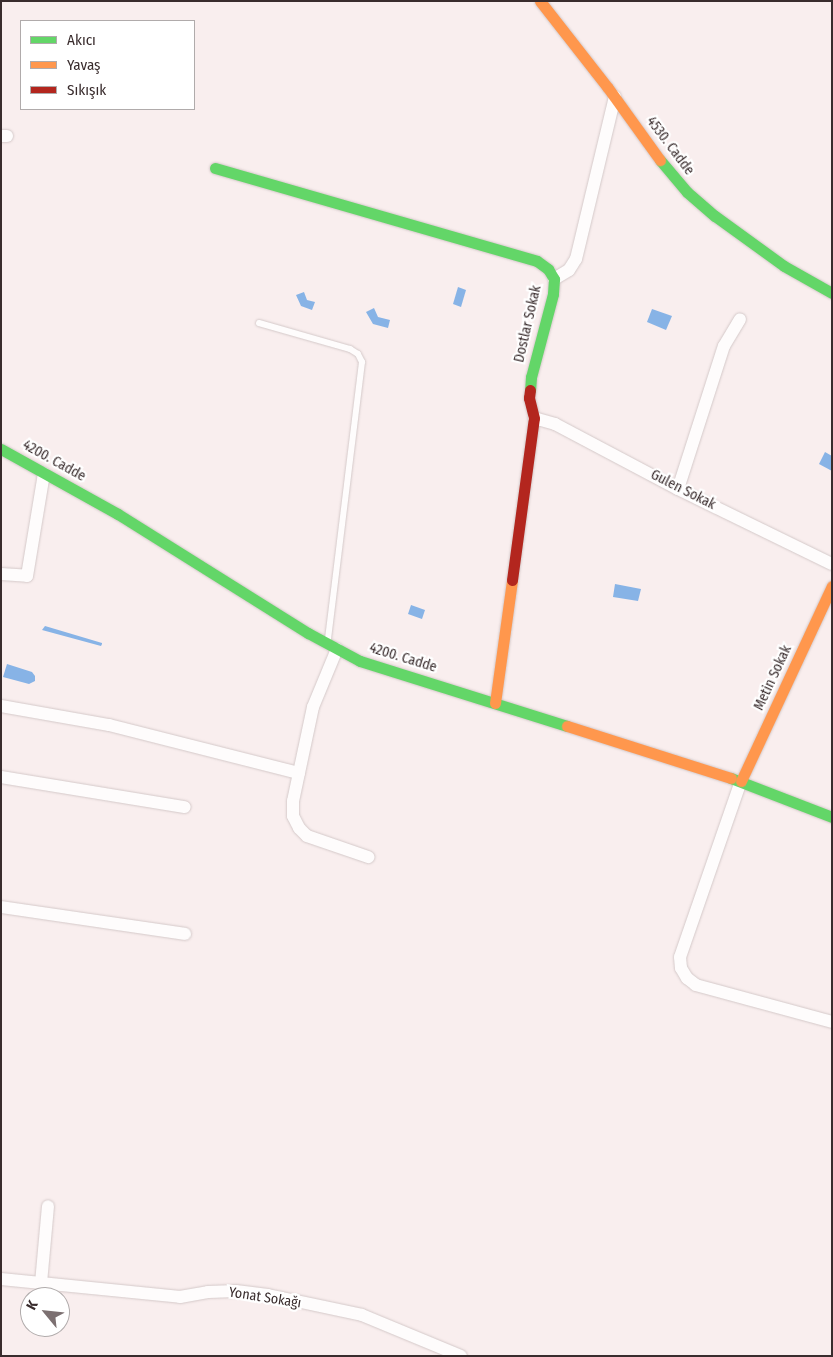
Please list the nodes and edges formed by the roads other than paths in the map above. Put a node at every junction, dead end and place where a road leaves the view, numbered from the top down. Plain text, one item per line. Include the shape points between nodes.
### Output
1 (540, 1) edge
2 (615, 97) junction
3 (215, 168) dead end
4 (554, 279) junction
5 (832, 293) edge
6 (740, 319) dead end
7 (259, 324) dead end
8 (534, 418) junction
9 (1, 449) edge
10 (44, 473) junction
11 (678, 489) junction
12 (832, 564) edge
13 (1, 574) edge
14 (832, 586) edge
15 (333, 646) junction
16 (495, 703) junction
17 (1, 706) edge
18 (299, 773) junction
19 (1, 777) edge
20 (741, 782) junction
21 (184, 806) dead end
22 (832, 817) edge
23 (368, 857) dead end
24 (1, 908) edge
25 (186, 934) dead end
26 (832, 1022) edge
27 (48, 1206) dead end
28 (1, 1279) edge
29 (40, 1283) junction
30 (461, 1356) edge

1 - 2 street, 4530. Cadde
2 - 4 street via 576,260 569,270
2 - 5 street, 4530. Cadde via 666,169 688,192 715,216 784,266
3 - 4 street, Dostlar Sokak via 537,261 548,269
4 - 8 street, Dostlar Sokak via 531,377 528,398
6 - 11 street via 724,346
7 - 15 lane via 350,349 362,362
8 - 11 street, Gulen Sokak via 555,424
8 - 16 street, Dostlar Sokak
9 - 10 street, 4200. Cadde
10 - 13 street via 27,576
10 - 15 street, 4200. Cadde via 118,514
11 - 12 street, Gulen Sokak
14 - 20 street, Metin Sokak
15 - 16 street, 4200. Cadde via 360,661
15 - 18 street via 313,707
16 - 20 street, 4200. Cadde
17 - 18 street via 109,725
18 - 23 street via 292,809 299,828 307,836
19 - 21 street
20 - 22 street, 4200. Cadde
20 - 26 street via 680,957 681,968 696,985
24 - 25 street
27 - 29 street
28 - 29 street, Yonat Sokağı
29 - 30 street, Yonat Sokağı via 180,1297 236,1291 268,1295 362,1316

